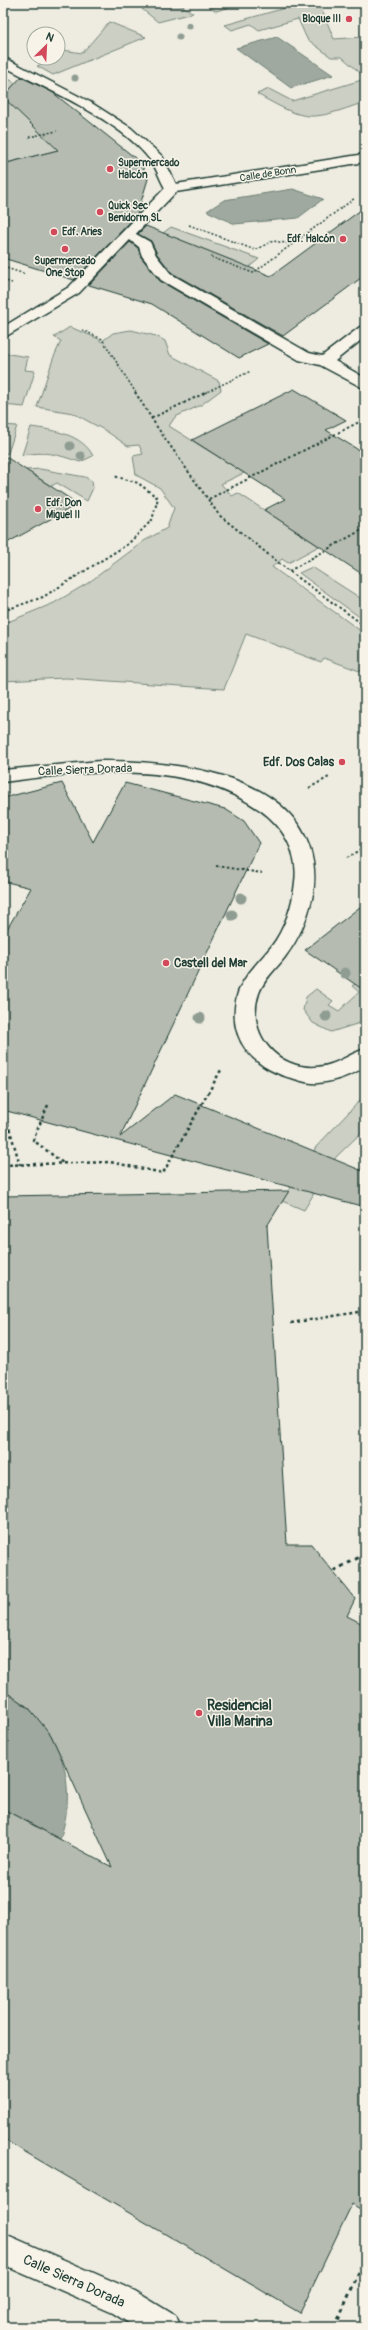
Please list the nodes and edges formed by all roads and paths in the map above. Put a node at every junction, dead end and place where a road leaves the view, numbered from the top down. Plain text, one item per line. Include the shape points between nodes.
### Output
1 (3, 61) edge
2 (365, 158) edge
3 (172, 189) junction
4 (359, 195) dead end
5 (187, 224) dead end
6 (129, 234) junction
7 (293, 244) junction
8 (211, 256) dead end
9 (39, 311) junction
10 (365, 330) edge
11 (3, 333) edge
12 (325, 361) junction
13 (256, 368) dead end
14 (365, 384) edge
15 (152, 418) junction
16 (365, 419) edge
17 (114, 476) dead end
18 (209, 499) junction
19 (365, 528) edge
20 (289, 571) junction
21 (3, 609) edge
22 (365, 626) edge
23 (3, 776) edge
24 (254, 1045) junction
25 (365, 1056) edge
26 (48, 1105) dead end
27 (6, 1117) dead end
28 (64, 1163) junction
29 (3, 1165) edge
30 (20, 1165) junction
31 (365, 1311) edge
32 (291, 1323) dead end
33 (365, 1554) edge
34 (334, 1571) dead end
35 (3, 2249) edge
36 (365, 2258) edge
37 (165, 2327) edge
38 (335, 2327) edge

1 - 3 street via 132,134 157,160
2 - 3 street, Calle de Bonn
3 - 6 street
4 - 7 path
5 - 7 path via 255,250 268,240
6 - 9 street via 74,290
6 - 12 street via 145,245 149,256 166,277 304,357
7 - 8 path via 253,273
9 - 11 street
9 - 15 path via 102,339
10 - 12 street
12 - 14 street
13 - 15 path
15 - 18 path
16 - 18 path
17 - 21 path via 148,486 158,498 152,520 128,544 43,597
18 - 20 path via 218,515
19 - 20 path
20 - 22 path
23 - 24 street, Calle Sierra Dorada via 58,768 126,766 176,772 213,780 248,794 283,816 303,853 306,880 300,909 283,945 254,980 246,1003 247,1033
24 - 25 street, Calle Sierra Dorada via 262,1057 288,1070 318,1075 356,1062
24 - 28 path via 222,1067 163,1173 110,1162
26 - 28 path via 33,1140
27 - 30 path
28 - 30 path
29 - 30 path
31 - 32 path
33 - 34 path
35 - 37 street, Calle Sierra Dorada via 124,2302
36 - 38 path

